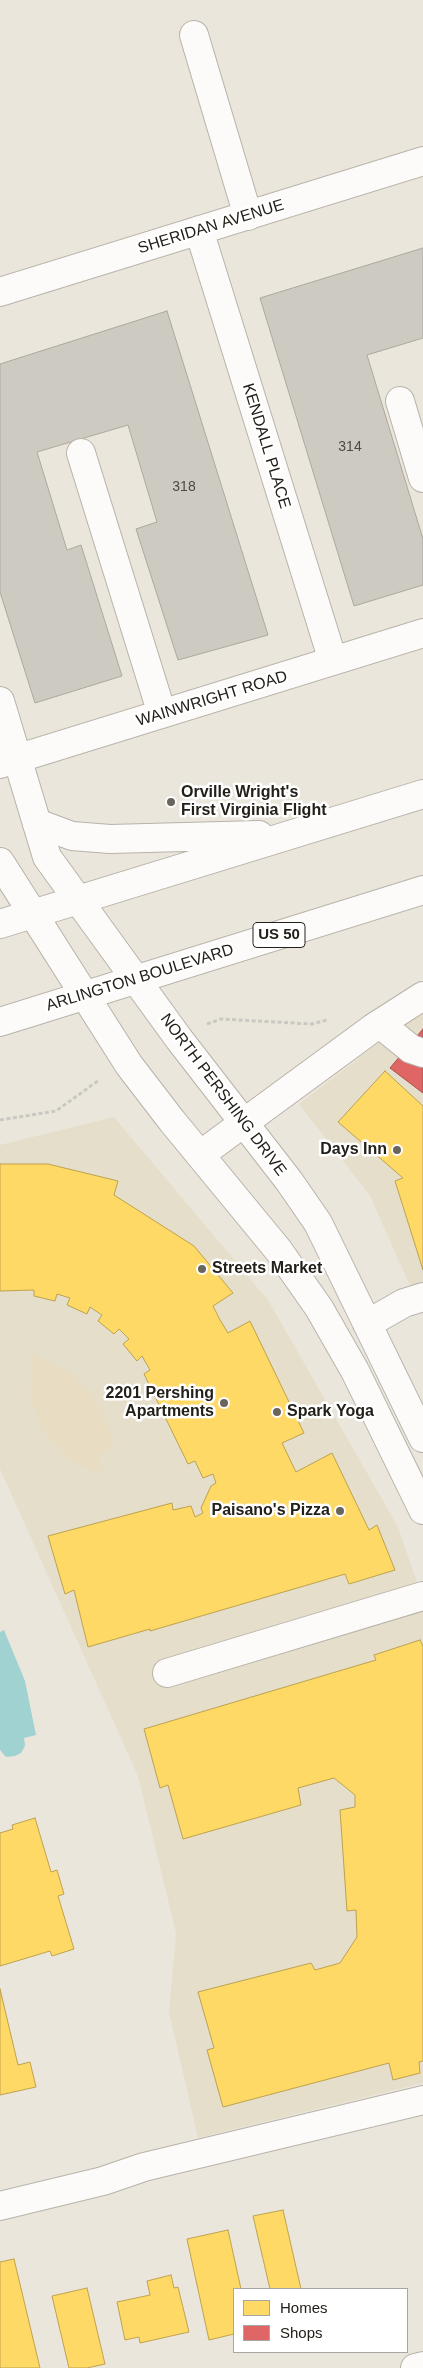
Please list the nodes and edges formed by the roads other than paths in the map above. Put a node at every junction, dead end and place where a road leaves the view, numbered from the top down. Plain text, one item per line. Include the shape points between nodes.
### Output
1 (194, 35) dead end
2 (423, 161) edge
3 (248, 216) junction
4 (199, 230) junction
5 (0, 292) edge
6 (400, 401) dead end
7 (81, 453) dead end
8 (423, 478) edge
9 (423, 633) edge
10 (333, 662) junction
11 (0, 701) edge
12 (162, 714) junction
13 (8, 761) edge
14 (423, 794) edge
15 (37, 823) junction
16 (293, 834) junction
17 (0, 862) edge
18 (423, 890) edge
19 (80, 900) junction
20 (34, 914) junction
21 (0, 924) edge
22 (136, 979) junction
23 (85, 996) junction
24 (423, 996) edge
25 (0, 1022) edge
26 (380, 1024) junction
27 (423, 1053) edge
28 (243, 1123) junction
29 (200, 1155) junction
30 (423, 1297) edge
31 (367, 1324) junction
32 (423, 1438) edge
33 (423, 1510) edge
34 (423, 1596) edge
35 (167, 1673) dead end
36 (423, 2100) edge
37 (0, 2206) edge
38 (423, 2366) edge
39 (415, 2368) edge

1 - 3 main road
2 - 3 main road, SHERIDAN AVENUE
3 - 4 main road, SHERIDAN AVENUE
4 - 5 main road, SHERIDAN AVENUE
4 - 10 main road, KENDALL PLACE
6 - 8 main road
7 - 12 main road
9 - 10 main road, WAINWRIGHT ROAD
10 - 12 main road, WAINWRIGHT ROAD
11 - 13 main road, NORTH PERSHING DRIVE
12 - 13 main road, WAINWRIGHT ROAD
13 - 15 main road, NORTH PERSHING DRIVE
14 - 16 main road
15 - 16 main road via 72,836 110,839
15 - 19 main road, NORTH PERSHING DRIVE via 47,857
16 - 19 main road
17 - 20 main road
18 - 22 main road, ARLINGTON BOULEVARD / US 50
19 - 20 main road
19 - 22 main road, NORTH PERSHING DRIVE
20 - 21 main road
20 - 23 main road
22 - 23 main road, ARLINGTON BOULEVARD / US 50
22 - 28 main road, NORTH PERSHING DRIVE
23 - 25 main road, ARLINGTON BOULEVARD / US 50
23 - 29 main road via 129,1065
24 - 26 main road
26 - 27 main road via 411,1049
26 - 28 main road
28 - 29 main road
28 - 31 main road, NORTH PERSHING DRIVE via 318,1224
29 - 33 main road via 279,1251 319,1308 355,1371
30 - 31 main road via 404,1303
31 - 32 main road, NORTH PERSHING DRIVE
34 - 35 main road
36 - 37 main road via 144,2167 103,2182
38 - 39 main road

